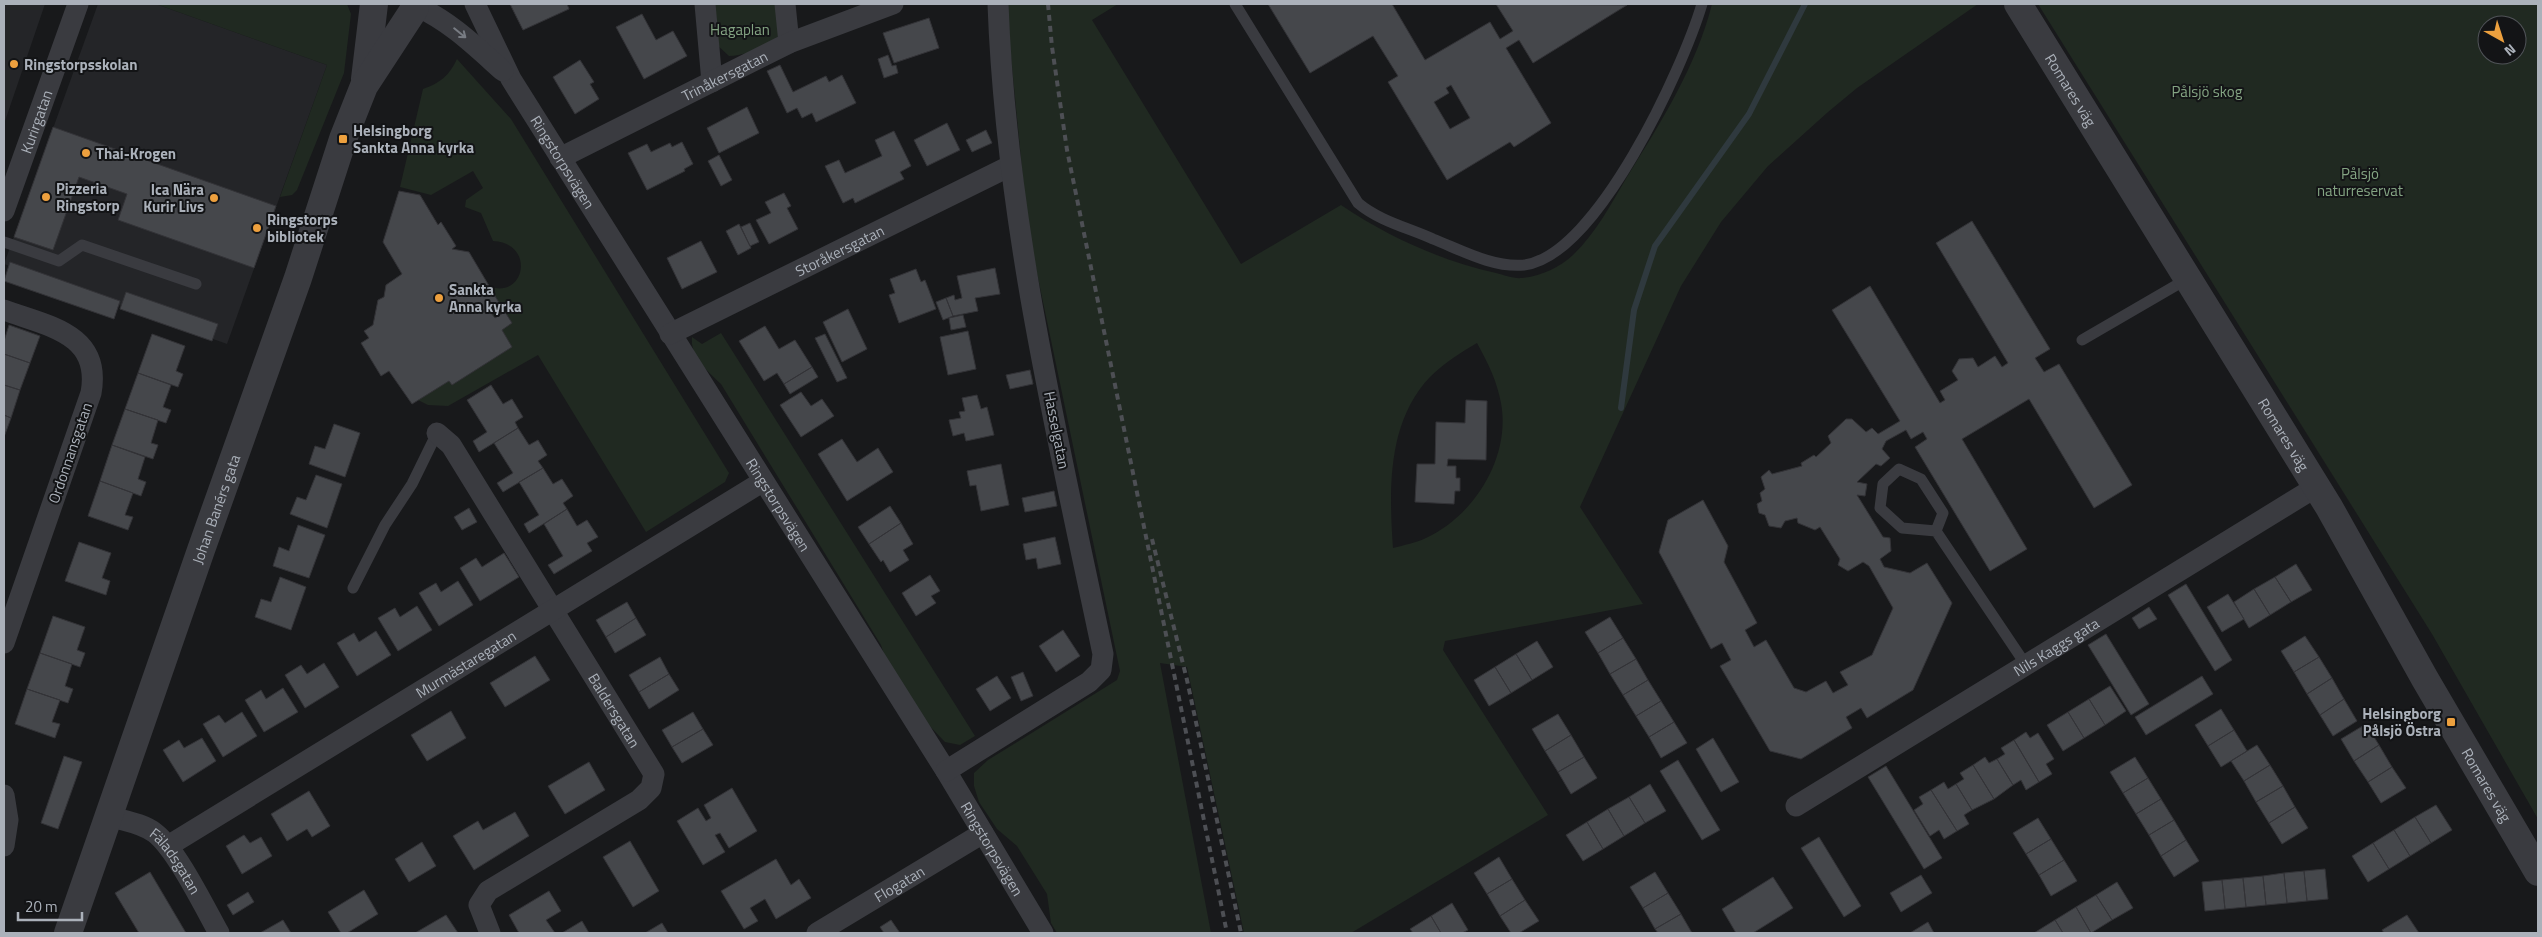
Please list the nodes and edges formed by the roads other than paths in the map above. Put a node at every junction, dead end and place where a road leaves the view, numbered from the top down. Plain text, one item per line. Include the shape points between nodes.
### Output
1 (78, 4) edge
2 (374, 4) edge
3 (475, 4) edge
4 (706, 4) edge
5 (785, 4) edge
6 (893, 4) edge
7 (998, 4) edge
8 (1234, 4) edge
9 (1702, 4) edge
10 (2018, 4) edge
11 (413, 6) edge
12 (789, 43) junction
13 (512, 79) junction
14 (712, 82) junction
15 (364, 86) junction
16 (560, 158) junction
17 (1010, 166) junction
18 (4, 211) edge
19 (4, 242) edge
20 (2187, 279) junction
21 (196, 284) dead end
22 (4, 310) edge
23 (670, 334) junction
24 (2082, 340) dead end
25 (437, 433) joint
26 (762, 482) junction
27 (2316, 486) junction
28 (1936, 531) junction
29 (353, 588) dead end
30 (554, 610) junction
31 (4, 643) edge
32 (2026, 665) junction
33 (946, 772) junction
34 (4, 795) edge
35 (1796, 806) dead end
36 (108, 816) junction
37 (983, 833) junction
38 (4, 846) edge
39 (168, 846) junction
40 (2538, 872) edge
41 (68, 933) edge
42 (219, 933) edge
43 (490, 933) edge
44 (816, 933) edge
45 (1043, 933) edge

1 - 18 street, Kurirgatan
2 - 15 street, Johan Banérs gata
3 - 13 street, Ringstorpsvägen
4 - 14 street
5 - 12 street
6 - 12 street, Trinåkersgatan
7 - 17 street, Hasselgatan
8 - 9 lane via 1358,203 1376,215 1472,255 1500,264 1523,265 1543,258 1574,237 1601,203 1666,93
10 - 20 street, Romares väg
11 -> 13 street, Ringstorpsvägen via 437,16 461,33
11 - 15 street, Johan Banérs gata
12 - 14 street, Trinåkersgatan
13 - 16 street, Ringstorpsvägen
14 - 16 street, Trinåkersgatan
15 - 36 street, Johan Banérs gata
16 - 23 street, Ringstorpsvägen
17 - 23 street, Storåkersgatan
17 - 33 street, Hasselgatan via 1037,331 1104,654 1101,670 1089,682
19 - 21 lane via 59,261 82,245
20 - 24 lane
20 - 27 street, Romares väg
22 - 31 street, Ordonnansgatan via 71,335 87,353 92,376 91,393
23 - 26 street, Ringstorpsvägen
25 - 29 lane
25 - 30 street, Baldersgatan via 451,445
26 - 30 street, Murmästaregatan
26 - 33 street, Ringstorpsvägen
27 - 32 street, Nils Kaggs gata
27 - 40 street, Romares väg
28 - 28 lane via 1902,528 1880,508 1883,484 1899,469 1921,479 1943,513
28 - 32 lane
30 - 39 street, Murmästaregatan
30 - 43 street, Baldersgatan via 654,774 651,788 639,800 488,891 479,905
32 - 35 street, Nils Kaggs gata
33 - 37 street, Ringstorpsvägen
34 - 38 street via 8,820
36 - 39 street, Fäladsgatan via 141,825
36 - 41 street, Johan Banérs gata
37 - 44 street, Flogatan
37 - 45 street, Ringstorpsvägen
39 - 42 street, Fäladsgatan

